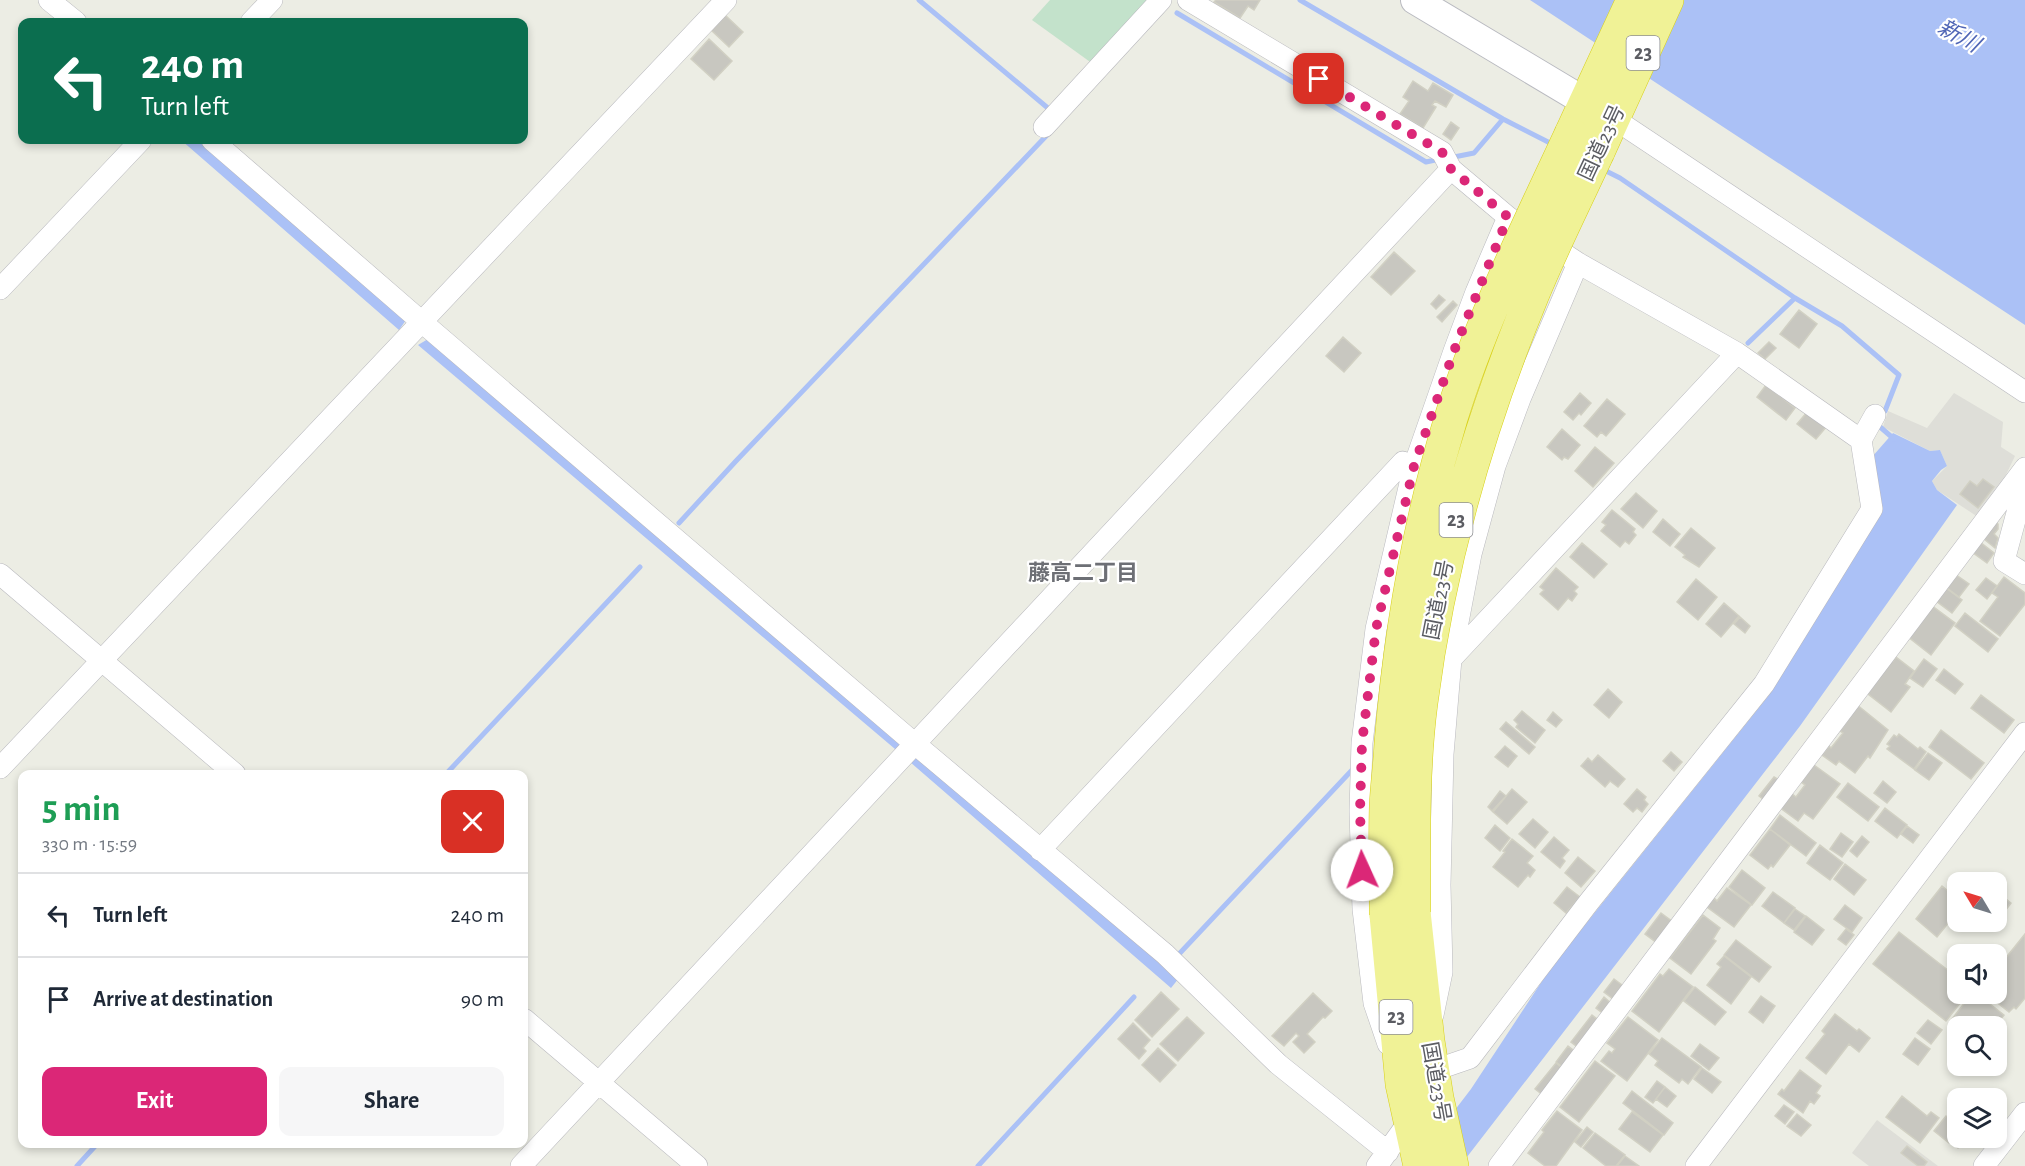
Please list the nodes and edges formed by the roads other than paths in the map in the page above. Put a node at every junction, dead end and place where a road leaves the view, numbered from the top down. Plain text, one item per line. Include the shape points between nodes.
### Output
1 (50, 0) edge
2 (272, 0) edge
3 (726, 0) edge
4 (1161, 0) edge
5 (1188, 0) edge
6 (1415, 0) edge
7 (1633, 0) edge
8 (1667, 0) edge
9 (71, 18) edge
10 (255, 18) edge
11 (1603, 105) junction
12 (1044, 127) dead end
13 (137, 144) edge
14 (217, 144) edge
15 (1447, 162) junction
16 (1508, 217) junction
17 (1578, 263) junction
18 (0, 289) edge
19 (423, 322) junction
20 (1737, 353) junction
21 (2025, 392) edge
22 (1875, 415) dead end
23 (1861, 440) junction
24 (1414, 466) junction
25 (2025, 468) edge
26 (2025, 483) edge
27 (0, 574) edge
28 (2025, 574) edge
29 (1451, 659) junction
30 (102, 661) junction
31 (2025, 733) edge
32 (908, 749) junction
33 (0, 768) edge
34 (230, 770) edge
35 (1040, 850) junction
36 (1400, 913) junction
37 (528, 1022) edge
38 (1432, 1070) junction
39 (598, 1082) junction
40 (1402, 1084) junction
41 (2025, 1113) edge
42 (1410, 1119) junction
43 (1382, 1159) edge
44 (521, 1166) edge
45 (698, 1166) edge
46 (1420, 1166) edge
47 (1452, 1166) edge
48 (1499, 1166) edge
49 (1696, 1166) edge
50 (1984, 1166) edge

1 - 9 street
2 - 10 street
3 - 19 street
4 - 12 street
5 - 15 street
6 - 11 street
7 - 11 highway, 国道23号 / 23
8 - 11 highway, 国道23号 / 23
11 - 21 street
11 - 36 highway, 国道23号 / 23, bridge via 1598,152 1528,305 1482,430 1448,550 1421,705
11 - 36 highway, 国道23号 / 23, bridge via 1571,134 1504,280 1451,417 1436,473 1419,545 1394,705 1386,804
13 - 18 street
14 - 19 street
15 - 16 street
15 - 32 street
16 - 17 street
16 - 24 street via 1454,351
17 - 20 street
17 - 29 street via 1495,466 1471,554
19 - 30 street
19 - 32 street
20 - 23 street
20 - 29 street
22 - 23 street
23 - 38 street via 1872,509 1764,684 1470,1058
24 - 35 street via 1403,462
24 - 40 street via 1376,629 1362,743 1360,811 1363,909 1374,1003
25 - 48 street
26 - 28 street via 2004,561
27 - 30 street
29 - 38 street via 1443,754 1442,972
30 - 33 street
30 - 34 street
31 - 49 street
32 - 35 street
32 - 39 street
35 - 43 street via 1165,954
36 - 38 highway, 国道23号 / 23
36 - 40 highway, 国道23号 / 23
37 - 39 street
38 - 47 highway, 国道23号 / 23
39 - 44 street
39 - 45 street
40 - 42 highway, 国道23号 / 23
41 - 50 street
42 - 43 street
42 - 46 highway, 国道23号 / 23

